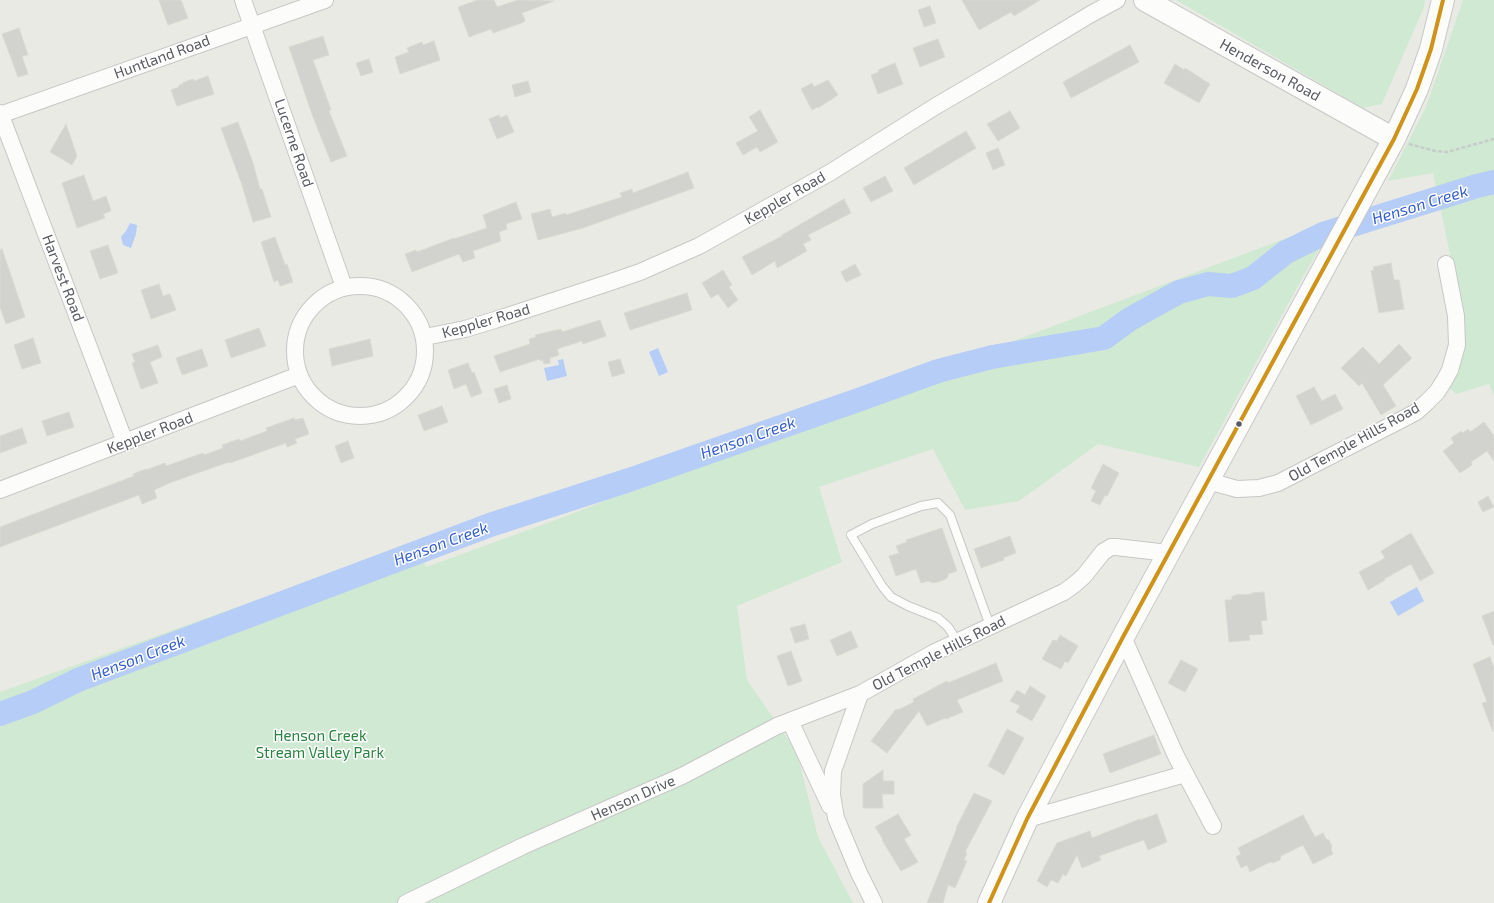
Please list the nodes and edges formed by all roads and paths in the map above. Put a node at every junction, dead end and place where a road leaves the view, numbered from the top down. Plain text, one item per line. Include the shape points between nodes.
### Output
1 (244, 0) edge
2 (325, 0) edge
3 (1117, 0) edge
4 (1145, 0) edge
5 (1443, 0) edge
6 (253, 24) junction
7 (0, 114) edge
8 (1394, 139) junction
9 (1494, 139) edge
10 (1446, 264) dead end
11 (344, 287) junction
12 (425, 337) junction
13 (299, 375) junction
14 (125, 442) junction
15 (1208, 481) junction
16 (0, 490) edge
17 (1168, 553) junction
18 (990, 626) junction
19 (1123, 637) junction
20 (957, 641) junction
21 (860, 694) junction
22 (790, 721) junction
23 (1185, 774) junction
24 (836, 818) junction
25 (1027, 819) junction
26 (1213, 826) dead end
27 (406, 903) edge
28 (874, 903) edge
29 (989, 903) edge

1 - 6 street, Lucerne Road
2 - 6 street, Huntland Road
3 - 12 street, Keppler Road via 936,106 831,172 699,246 640,272 495,320
4 - 8 main road, Henderson Road
5 - 8 main road via 1431,49
6 - 7 street, Huntland Road
6 - 11 street, Lucerne Road
7 - 14 street, Harvest Road
8 - 9 path via 1447,152
8 - 15 main road
10 - 15 street, Old Temple Hills Road via 1456,316 1457,345 1450,370 1427,402 1416,412 1278,483 1259,488 1237,489
11 - 12 street, Keppler Road via 379,288 395,296 419,320
11 - 13 street, Keppler Road via 316,302 302,321 295,344 295,360
12 - 13 street, Keppler Road via 422,372 414,388 402,401 382,412 353,416 336,411 320,403
13 - 14 street, Keppler Road
14 - 16 street, Keppler Road
15 - 17 main road
17 - 18 street, Old Temple Hills Road via 1111,547 1103,552 1084,576 1070,588
17 - 19 main road
18 - 20 street, Old Temple Hills Road
18 - 20 lane via 950,515 938,503 872,524 851,535 891,597 938,618
19 - 23 street
19 - 25 main road
20 - 21 street, Old Temple Hills Road
21 - 22 street, Henson Drive
21 - 24 street, Old Temple Hills Road via 833,771 832,795
22 - 24 street
22 - 27 street, Henson Drive via 682,776 524,846
23 - 25 street
23 - 26 street
24 - 28 street, Old Temple Hills Road
25 - 29 main road

